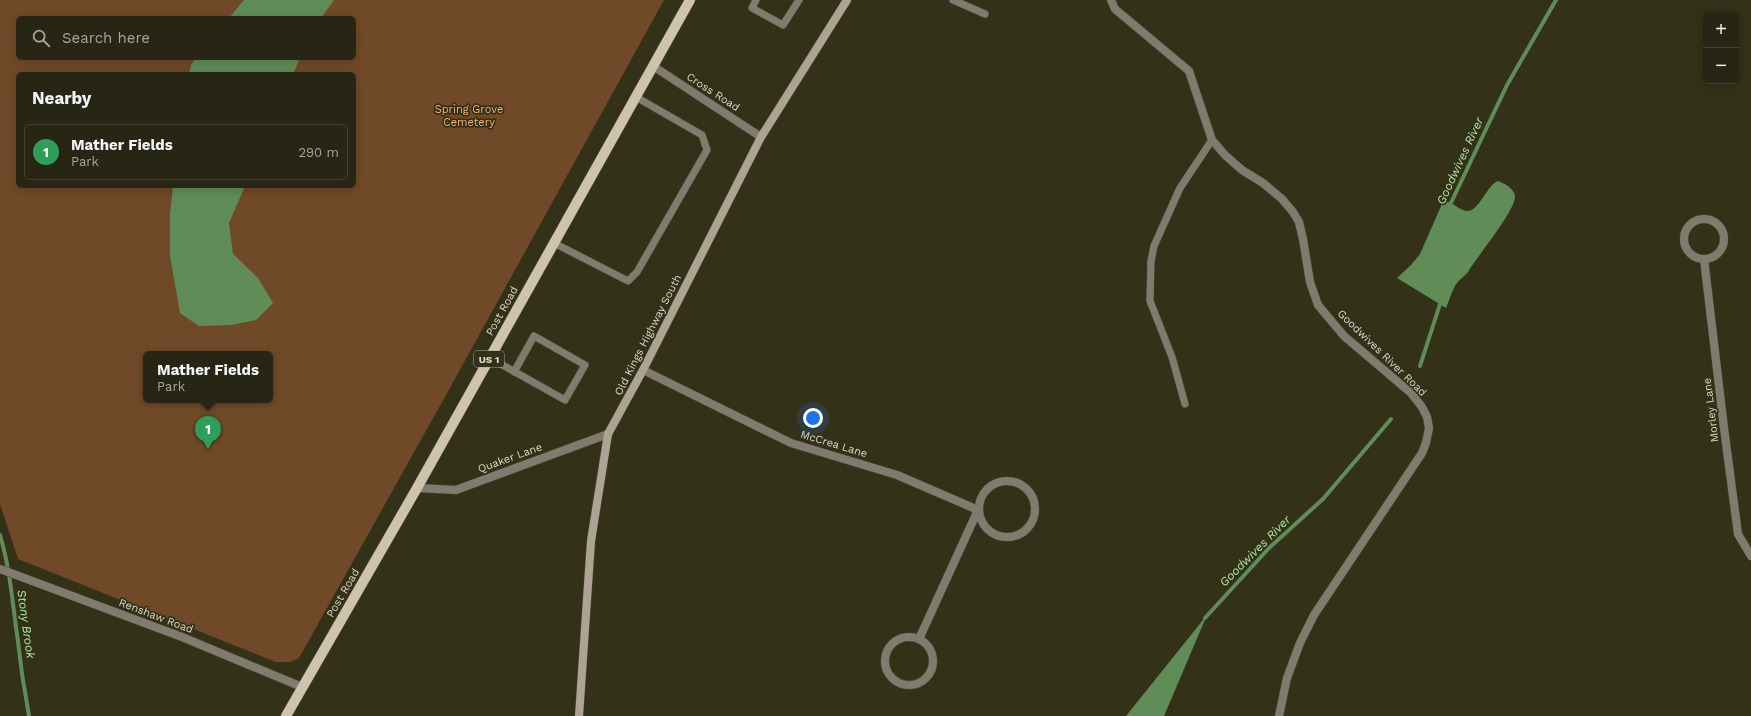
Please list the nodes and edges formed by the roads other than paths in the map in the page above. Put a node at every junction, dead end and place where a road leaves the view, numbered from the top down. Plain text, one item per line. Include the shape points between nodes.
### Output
1 (690, 0) edge
2 (756, 0) edge
3 (798, 0) edge
4 (847, 0) edge
5 (953, 0) edge
6 (1111, 0) edge
7 (985, 14) dead end
8 (653, 66) junction
9 (636, 97) junction
10 (760, 136) junction
11 (1212, 140) junction
12 (554, 243) junction
13 (1704, 259) junction
14 (490, 358) junction
15 (643, 370) junction
16 (514, 372) junction
17 (1185, 404) dead end
18 (608, 434) junction
19 (417, 488) junction
20 (978, 510) junction
21 (1751, 556) edge
22 (0, 569) edge
23 (919, 639) junction
24 (302, 687) junction
25 (286, 716) edge
26 (578, 716) edge
27 (1279, 716) edge

1 - 8 main road, Post Road / US 1
2 - 3 lane via 752,8 783,25
4 - 10 street, Old Kings Highway South
5 - 7 lane
6 - 11 street, Goodwives River Road via 1115,9 1189,71
8 - 9 main road, Post Road / US 1
8 - 10 street, Cross Road
9 - 12 main road, Post Road / US 1
9 - 12 lane via 702,135 707,150 637,272 628,281
10 - 15 street, Old Kings Highway South
11 - 17 lane via 1180,188 1154,246 1151,261 1150,301 1172,357
11 - 27 street, Goodwives River Road via 1225,155 1263,183 1293,212 1299,222 1310,282 1318,305 1344,336 1411,393 1422,407 1429,428 1422,453 1314,615 1287,678
12 - 14 main road, Post Road / US 1
13 - 13 street via 1716,254 1723,243 1722,231 1707,220 1694,222 1689,226 1684,238 1687,250 1692,255
13 - 21 street, Morley Lane via 1738,534
14 - 16 lane
14 - 19 main road, Post Road / US 1
15 - 18 street, Old Kings Highway South
15 - 20 street, McCrea Lane via 791,443 897,475
16 - 16 lane via 565,400 585,365 534,336
18 - 19 street, Quaker Lane via 456,490
18 - 26 street, Old Kings Highway South via 592,541
19 - 24 main road, Post Road / US 1
20 - 20 street via 987,529 997,535 1012,537 1028,528 1034,519 1035,508 1033,497 1026,488 1017,482 1006,480 986,489 980,499
20 - 23 street
22 - 24 street, Renshaw Road via 182,637
23 - 23 street via 909,636 900,638 886,651 886,670 899,684 918,684 932,671 932,652 927,644
24 - 25 main road, Post Road / US 1

